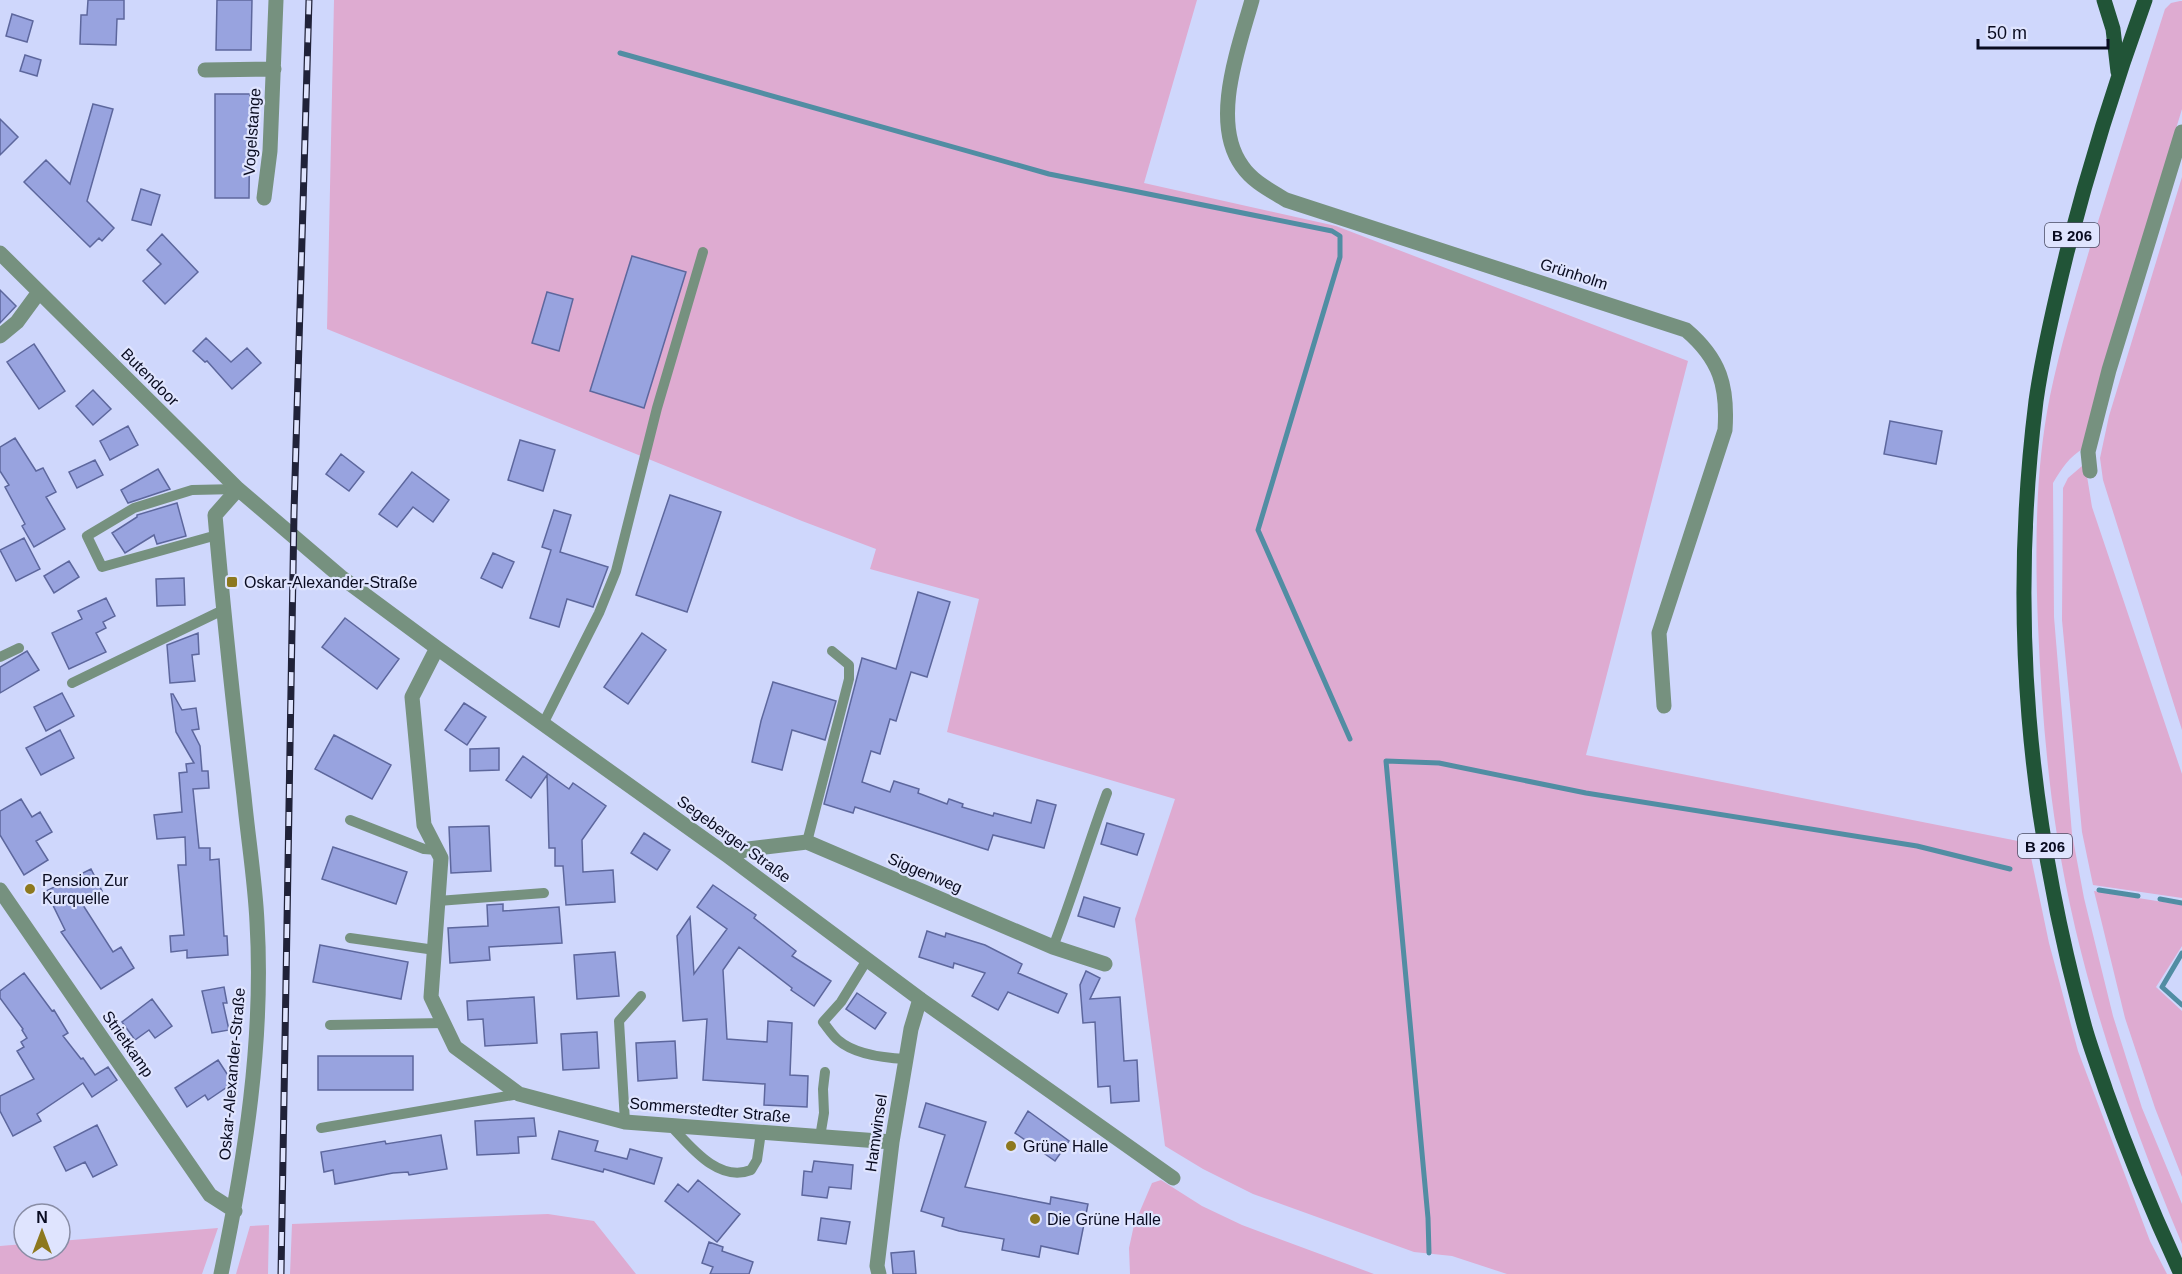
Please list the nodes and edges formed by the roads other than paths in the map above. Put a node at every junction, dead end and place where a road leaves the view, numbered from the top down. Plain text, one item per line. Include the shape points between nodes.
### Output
1 (276, 0) edge
2 (1252, 0) edge
3 (2104, 0) edge
4 (2145, 0) edge
5 (274, 69) junction
6 (205, 70) dead end
7 (2118, 75) junction
8 (2182, 132) edge
9 (264, 198) dead end
10 (0, 252) edge
11 (704, 252) dead end
12 (39, 292) junction
13 (0, 336) edge
14 (2091, 471) dead end
15 (238, 489) junction
16 (277, 524) joint
17 (217, 535) junction
18 (224, 610) junction
19 (19, 648) dead end
20 (437, 648) junction
21 (832, 651) dead end
22 (0, 657) edge
23 (72, 683) dead end
24 (1664, 706) dead end
25 (543, 724) junction
26 (1107, 793) dead end
27 (350, 820) dead end
28 (807, 842) junction
29 (437, 850) junction
30 (728, 856) junction
31 (0, 890) edge
32 (544, 893) dead end
33 (438, 901) junction
34 (350, 938) dead end
35 (1053, 947) junction
36 (435, 950) junction
37 (867, 960) junction
38 (1105, 964) dead end
39 (641, 996) dead end
40 (920, 999) junction
41 (444, 1023) junction
42 (330, 1025) dead end
43 (906, 1059) junction
44 (825, 1072) dead end
45 (519, 1094) junction
46 (625, 1122) junction
47 (670, 1126) junction
48 (321, 1128) dead end
49 (761, 1132) junction
50 (820, 1137) junction
51 (892, 1142) junction
52 (1173, 1178) dead end
53 (235, 1211) junction
54 (221, 1274) edge
55 (879, 1274) edge
56 (2181, 1274) edge

1 - 5 street, Vogelstange
2 - 24 street, Grünholm via 1227,104 1234,149 1241,165 1257,183 1286,200 1686,330 1713,358 1727,403 1725,430 1659,633
3 - 7 main road via 2113,29
4 - 7 main road, B 206
5 - 6 street, Vogelstange
5 - 9 street, Vogelstange
7 - 56 main road, B 206 via 2058,291 2037,398 2023,583 2026,696 2046,850 2086,1031 2121,1132
8 - 14 street via 2109,370 2088,452
10 - 12 street, Butendoor
11 - 25 lane via 657,408 615,571 599,613
12 - 13 street via 17,322
12 - 15 street, Butendoor
15 - 16 street, Butendoor
15 - 17 street, Oskar-Alexander-Straße via 215,515
15 - 17 lane via 192,490 134,508 87,537 102,567
16 - 20 street, Segeberger Straße
17 - 18 street, Oskar-Alexander-Straße
18 - 23 lane
18 - 53 street, Oskar-Alexander-Straße via 257,922 258,1006
19 - 22 lane
20 - 25 street, Segeberger Straße
20 - 29 street, Sommerstedter Straße via 412,697 424,825
21 - 28 lane via 849,665 849,679
25 - 30 street, Segeberger Straße
26 - 35 lane
27 - 29 lane via 424,849
28 - 30 street, Siggenweg via 748,849
28 - 35 street, Siggenweg
29 - 33 street, Sommerstedter Straße via 441,858
30 - 37 street, Segeberger Straße
31 - 53 street, Strietkamp via 210,1195
32 - 33 lane
33 - 36 street, Sommerstedter Straße
34 - 36 lane
35 - 38 street, Siggenweg
36 - 41 street, Sommerstedter Straße via 432,998
37 - 40 street, Segeberger Straße
37 - 43 lane via 841,1002 823,1022 839,1041 855,1050
39 - 46 lane via 619,1021
40 - 43 street, Hamwinsel
40 - 52 street, Segeberger Straße
41 - 42 lane
41 - 45 street, Sommerstedter Straße via 455,1047
43 - 51 street, Hamwinsel
44 - 50 lane
45 - 46 street, Sommerstedter Straße
45 - 48 lane
46 - 47 street, Sommerstedter Straße
47 - 49 street, Sommerstedter Straße
47 - 49 lane via 713,1166 736,1173 751,1170 757,1160
49 - 50 street, Sommerstedter Straße
50 - 51 street, Sommerstedter Straße
51 - 55 street, Hamwinsel
53 - 54 street, Oskar-Alexander-Straße

